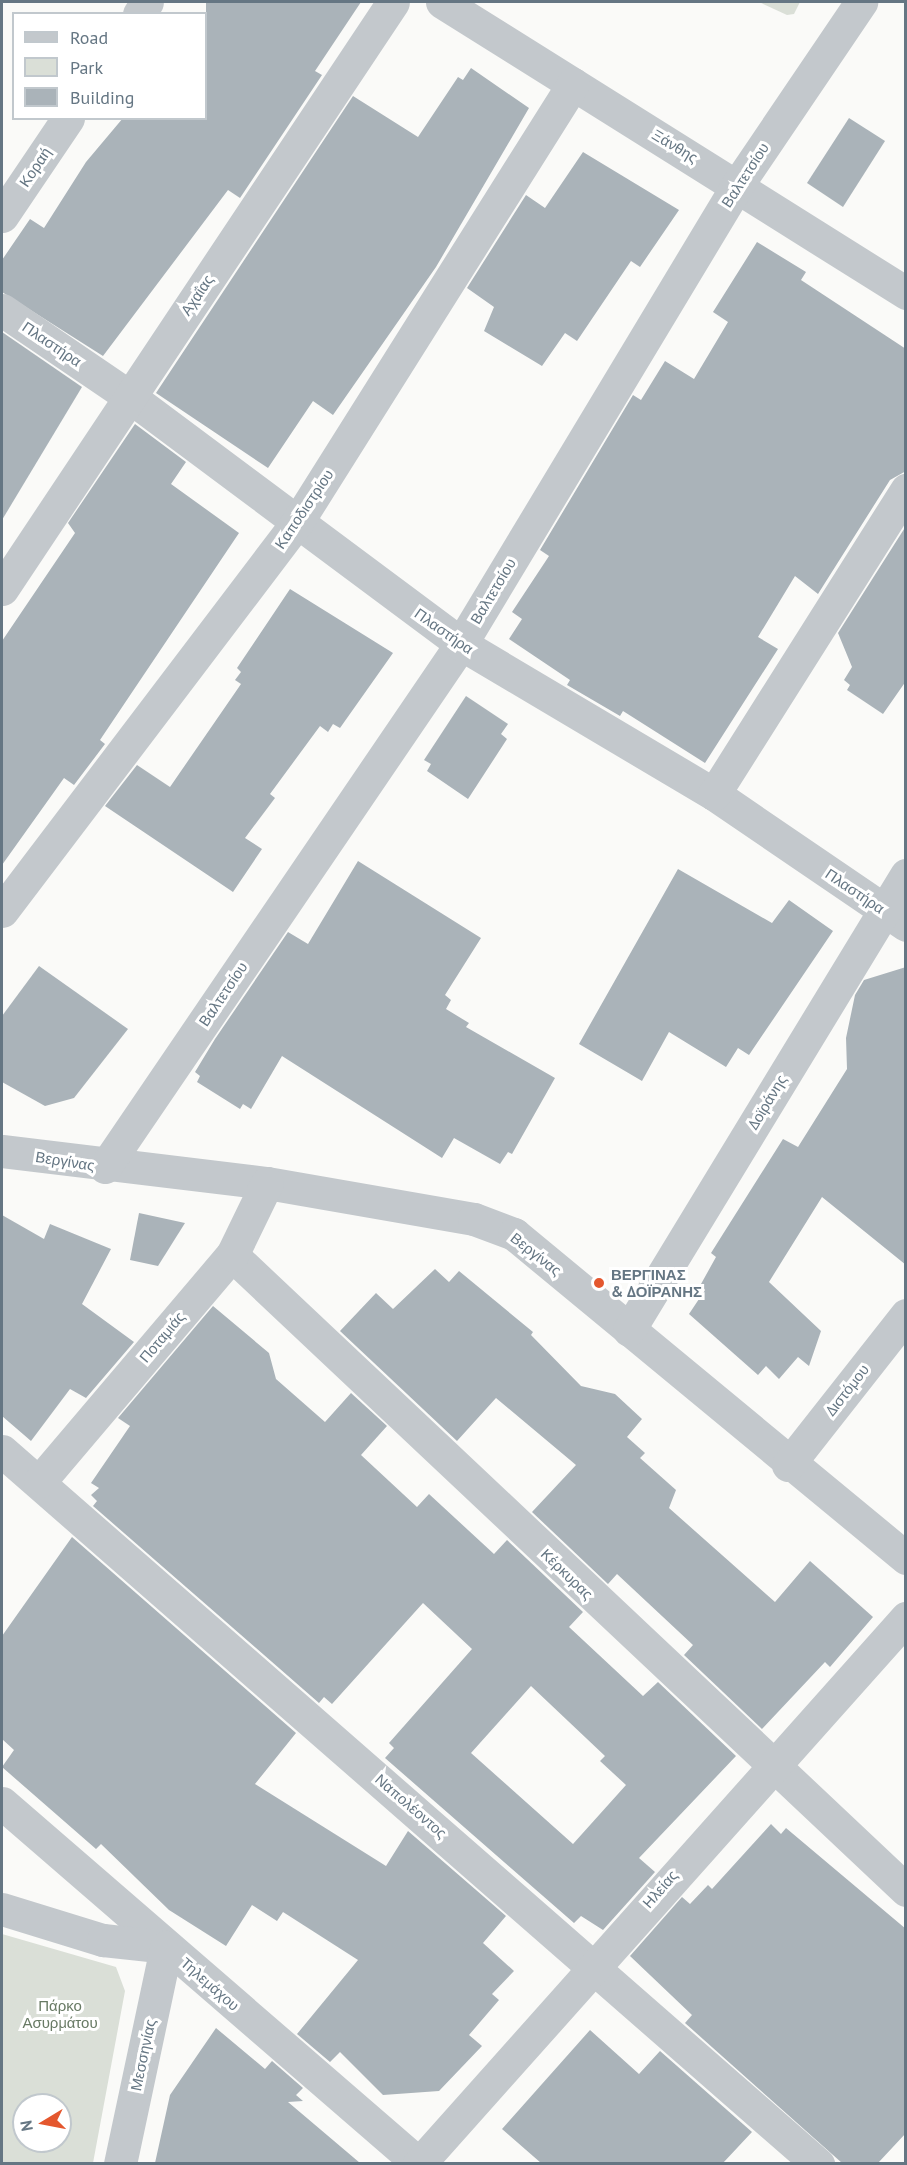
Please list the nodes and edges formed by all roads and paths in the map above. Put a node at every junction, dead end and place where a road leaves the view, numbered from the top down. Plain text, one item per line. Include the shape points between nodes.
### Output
1 (393, 2) edge
2 (442, 2) edge
3 (861, 2) edge
4 (573, 84) junction
5 (67, 120) edge
6 (738, 184) junction
7 (2, 216) edge
8 (906, 293) edge
9 (2, 310) edge
10 (130, 397) junction
11 (906, 490) edge
12 (296, 524) junction
13 (2, 589) edge
14 (461, 644) junction
15 (714, 794) junction
16 (906, 875) edge
17 (2, 911) edge
18 (895, 918) edge
19 (2, 1151) edge
20 (105, 1167) junction
21 (267, 1183) junction
22 (232, 1255) junction
23 (906, 1315) edge
24 (629, 1330) junction
25 (2, 1452) edge
26 (788, 1465) junction
27 (40, 1481) junction
28 (906, 1558) edge
29 (906, 1618) edge
30 (769, 1766) junction
31 (2, 1803) edge
32 (906, 1890) edge
33 (2, 1910) edge
34 (166, 1947) junction
35 (592, 1966) junction
36 (120, 2163) edge
37 (419, 2163) edge
38 (818, 2163) edge

1 - 10 street, Αχαΐας
2 - 4 street, Ξάνθης
3 - 6 street, Βαλτετσίου
4 - 6 street, Ξάνθης
4 - 12 street, Καποδιστρίου
5 - 7 street, Κοραή
6 - 8 street, Ξάνθης
6 - 14 street, Βαλτετσίου
9 - 10 street, Πλαστήρα
10 - 12 street, Πλαστήρα
10 - 13 street, Αχαΐας
11 - 15 street
12 - 14 street, Πλαστήρα
12 - 17 street, Καποδιστρίου
14 - 15 street, Πλαστήρα
14 - 20 street, Βαλτετσίου
15 - 18 street, Πλαστήρα
16 - 18 street, Δοϊράνης
18 - 24 street, Δοϊράνης
19 - 20 street, Βεργίνας
20 - 21 street, Βεργίνας
21 - 22 street, Ποταμιάς
21 - 24 street, Βεργίνας via 474,1219 514,1234
22 - 27 street, Ποταμιάς
22 - 30 street, Κέρκυρας
23 - 26 street, Διστόμου
24 - 26 street, Βεργίνας
25 - 27 street, Ναπολέοντος
26 - 28 street, Βεργίνας
27 - 35 street, Ναπολέοντος
29 - 30 street, Ηλείας
30 - 32 street, Κέρκυρας
30 - 35 street, Ηλείας
31 - 34 street, Τηλεμάχου
33 - 34 street via 103,1940
34 - 36 street, Μεσσηνίας
34 - 37 street, Τηλεμάχου
35 - 37 street, Ηλείας
35 - 38 street, Ναπολέοντος

